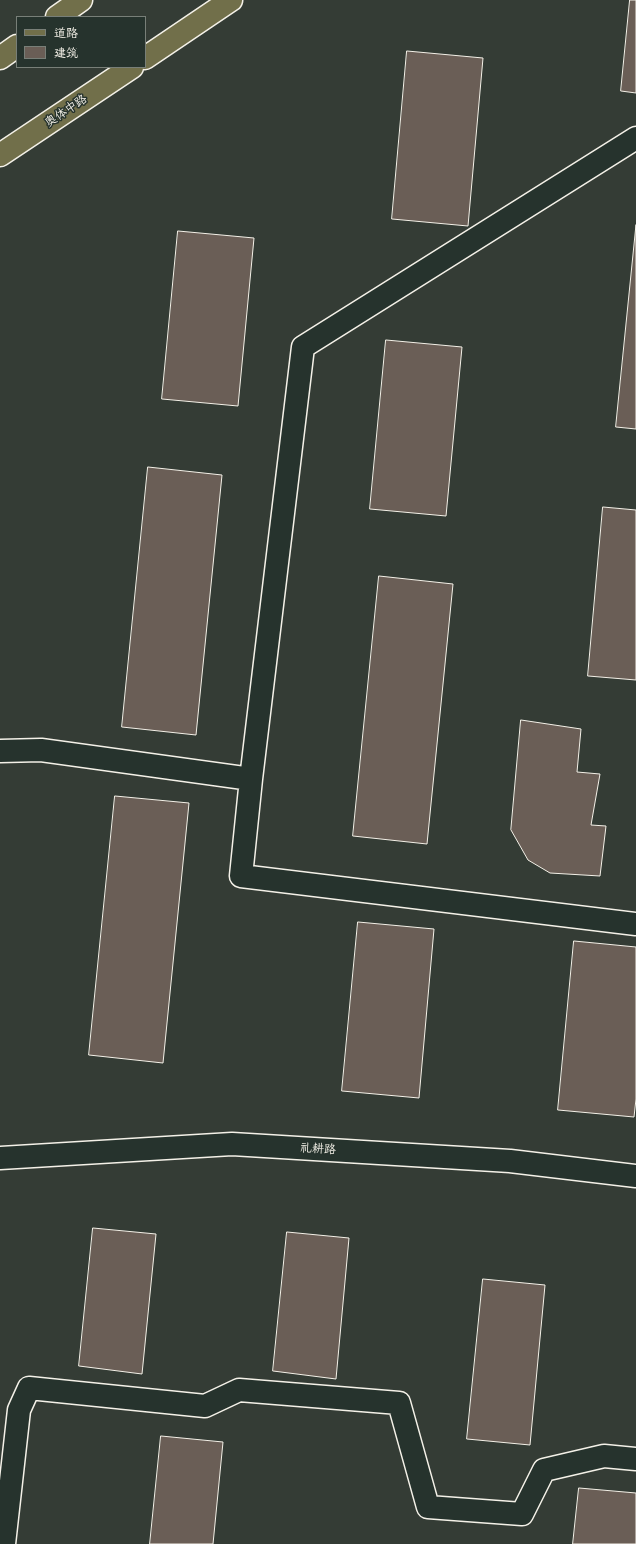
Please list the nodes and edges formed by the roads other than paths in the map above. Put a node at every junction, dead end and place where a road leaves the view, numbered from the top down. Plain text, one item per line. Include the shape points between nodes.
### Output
1 (81, 0) edge
2 (231, 0) edge
3 (58, 16) edge
4 (16, 47) edge
5 (146, 57) edge
6 (0, 58) edge
7 (130, 68) edge
8 (636, 138) edge
9 (0, 155) edge
10 (0, 751) edge
11 (251, 779) junction
12 (636, 924) edge
13 (0, 1158) edge
14 (636, 1176) edge
15 (636, 1459) edge
16 (4, 1512) edge
17 (4, 1544) edge

1 - 3 main road
2 - 5 main road
4 - 6 main road
7 - 9 main road, 奥体中路
8 - 11 street via 303,347
10 - 11 street via 41,750
11 - 12 street via 241,876
13 - 14 street, 礼耕路 via 232,1144 510,1161
15 - 16 street via 604,1456 544,1470 522,1514 428,1507 399,1403 239,1390 205,1406 29,1388 19,1410
16 - 17 street

